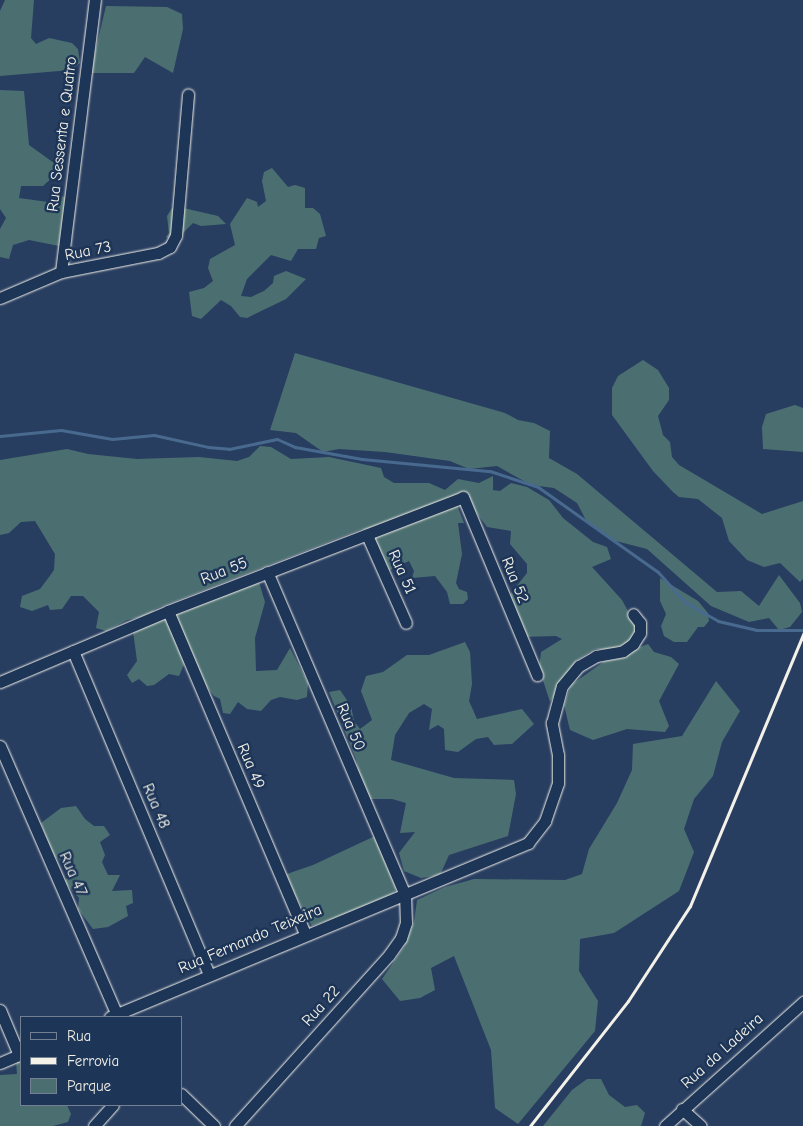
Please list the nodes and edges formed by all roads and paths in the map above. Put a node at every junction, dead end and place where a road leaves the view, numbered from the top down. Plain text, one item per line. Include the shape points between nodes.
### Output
1 (95, 0) edge
2 (188, 95) dead end
3 (61, 272) junction
4 (0, 298) edge
5 (463, 497) joint
6 (368, 535) junction
7 (267, 572) junction
8 (168, 611) junction
9 (634, 614) dead end
10 (406, 623) dead end
11 (73, 651) junction
12 (536, 675) dead end
13 (0, 682) edge
14 (0, 746) edge
15 (405, 895) junction
16 (305, 934) junction
17 (209, 974) junction
18 (803, 1002) edge
19 (0, 1010) edge
20 (115, 1016) edge
21 (20, 1054) edge
22 (0, 1063) edge
23 (182, 1095) edge
24 (112, 1106) edge
25 (682, 1109) junction
26 (94, 1126) edge
27 (214, 1126) edge
28 (234, 1126) edge
29 (665, 1126) edge
30 (701, 1126) edge

1 - 3 street, Rua Sessenta e Quatro
2 - 3 street, Rua 73 via 176,235 170,248
3 - 4 street, Rua 73
5 - 6 street, Rua 55
5 - 12 street, Rua 52
6 - 7 street, Rua 55
6 - 10 street, Rua 51
7 - 8 street, Rua 55
7 - 15 street, Rua 50
8 - 11 street, Rua 55
8 - 16 street, Rua 49
9 - 15 street, Rua Fernando Teixeira via 640,623 640,633 634,644 623,651 596,656 579,666 562,686 552,723 558,755 558,783 538,834 515,850
11 - 13 street, Rua 55
11 - 17 street, Rua 48
14 - 20 street, Rua 47
15 - 16 street, Rua Fernando Teixeira
15 - 28 street, Rua 22 via 406,924 389,955
16 - 17 street, Rua Fernando Teixeira
17 - 20 street, Rua Fernando Teixeira
18 - 25 street, Rua da Ladeira
19 - 21 street
21 - 22 street
23 - 27 street
24 - 26 street
25 - 29 street, Rua da Ladeira
25 - 30 street

